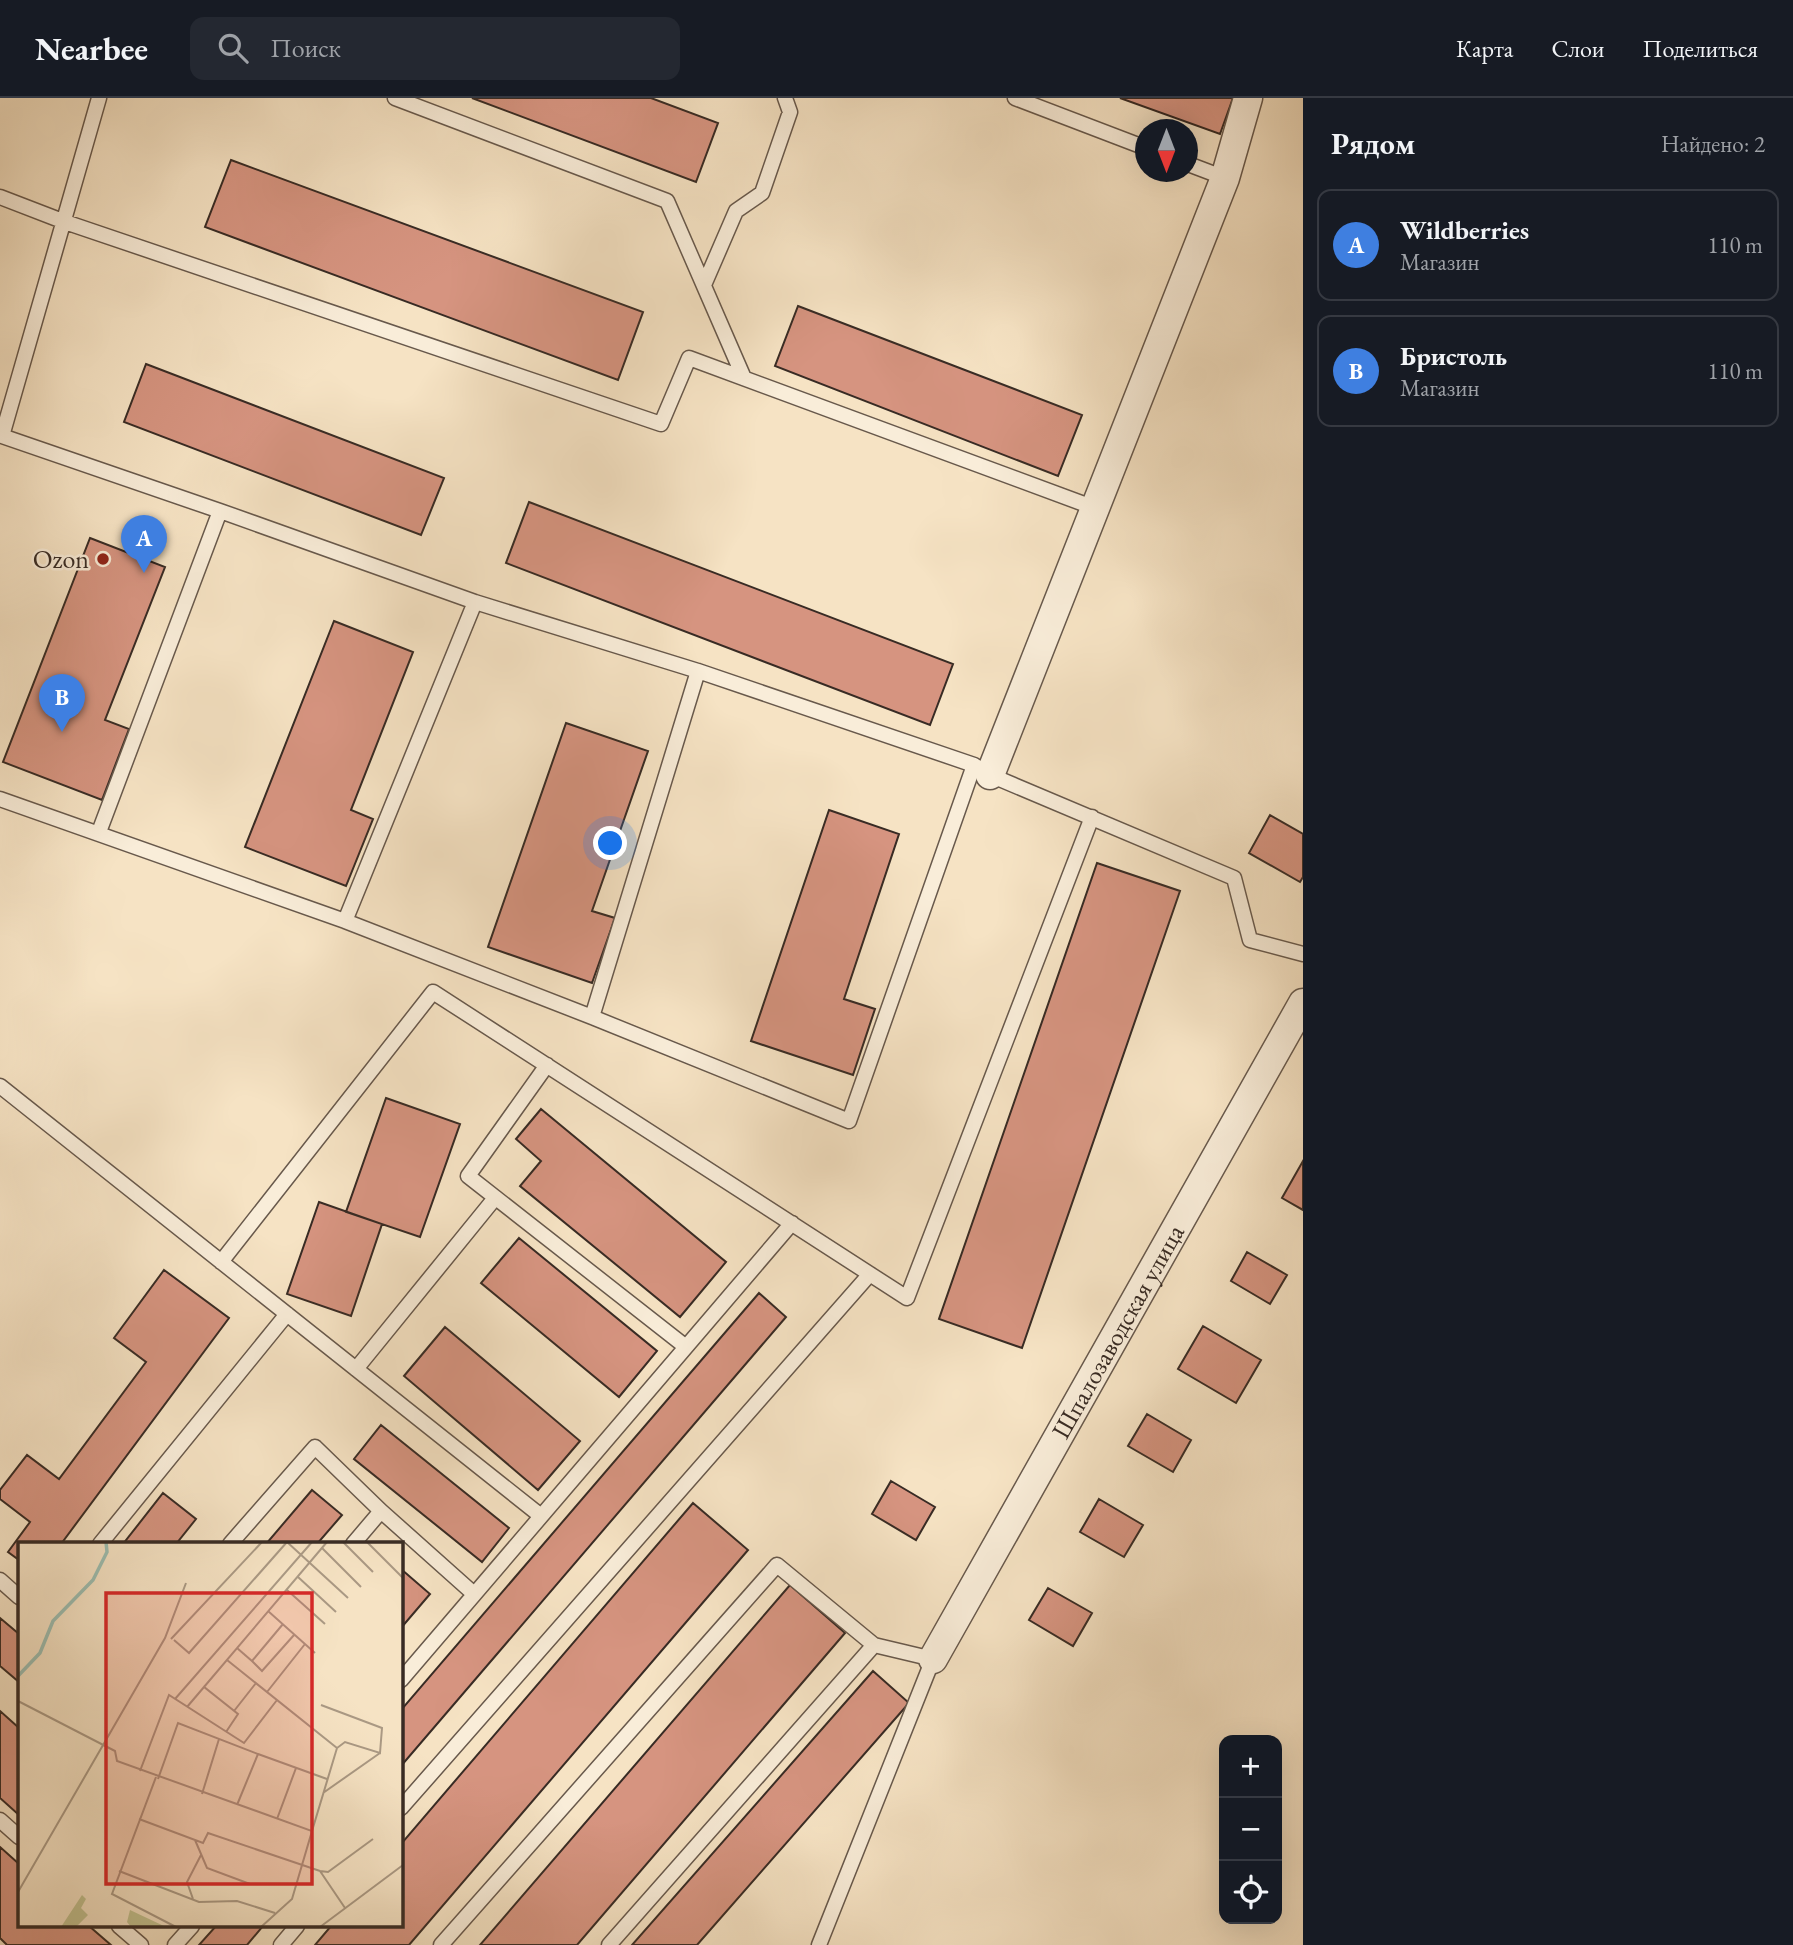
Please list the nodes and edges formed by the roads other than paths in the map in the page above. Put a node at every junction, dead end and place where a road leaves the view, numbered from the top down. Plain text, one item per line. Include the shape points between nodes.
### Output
1 (99, 98) edge
2 (395, 98) edge
3 (785, 98) edge
4 (1015, 98) edge
5 (1248, 98) edge
6 (1135, 144) edge
7 (1198, 167) edge
8 (1225, 178) junction
9 (0, 197) edge
10 (65, 222) junction
11 (704, 285) junction
12 (744, 378) junction
13 (1, 440) edge
14 (1095, 508) junction
15 (219, 511) junction
16 (475, 602) junction
17 (698, 671) junction
18 (982, 770) junction
19 (0, 799) edge
20 (1092, 817) junction
21 (99, 832) junction
22 (345, 921) junction
23 (1303, 954) edge
24 (1303, 1003) edge
25 (592, 1017) junction
26 (547, 1065) junction
27 (0, 1086) edge
28 (495, 1198) junction
29 (792, 1223) junction
30 (221, 1262) junction
31 (870, 1274) junction
32 (287, 1314) junction
33 (686, 1347) junction
34 (356, 1369) junction
35 (381, 1511) junction
36 (541, 1516) junction
37 (102, 1542) edge
38 (232, 1542) edge
39 (355, 1542) edge
40 (0, 1580) edge
41 (474, 1594) junction
42 (18, 1596) edge
43 (874, 1645) junction
44 (933, 1659) junction
45 (402, 1679) edge
46 (402, 1807) edge
47 (0, 1820) edge
48 (18, 1836) edge
49 (120, 1927) edge
50 (191, 1927) edge
51 (297, 1927) edge
52 (141, 1945) edge
53 (175, 1945) edge
54 (281, 1945) edge
55 (442, 1945) edge
56 (609, 1945) edge
57 (819, 1945) edge

1 - 10 lane
2 - 11 lane via 667,201
3 - 11 lane via 790,112 761,193 736,211
4 - 6 lane
5 - 8 street
7 - 8 lane
8 - 14 street
9 - 10 lane
10 - 12 lane via 662,424 689,358
10 - 13 lane
11 - 12 lane
12 - 14 lane
13 - 15 lane
14 - 18 street
15 - 16 lane
15 - 21 lane
16 - 17 lane
16 - 22 lane
17 - 18 lane
17 - 25 lane
18 - 20 lane
18 - 25 lane via 849,1121
19 - 21 lane
20 - 23 lane via 1234,878 1250,940
20 - 31 lane via 907,1298
21 - 22 lane
22 - 25 lane
24 - 44 street, Шпалозаводская улица
26 - 28 lane via 468,1176
26 - 29 lane
26 - 30 lane via 433,992
27 - 30 lane
28 - 33 lane
28 - 34 lane
29 - 31 lane
29 - 33 lane
30 - 32 lane
31 - 46 lane
32 - 34 lane
32 - 37 lane
33 - 36 lane
34 - 36 lane
35 - 38 lane via 315,1447
35 - 39 lane
35 - 41 lane
36 - 41 lane
40 - 42 lane
41 - 45 lane
43 - 44 lane
43 - 55 lane via 777,1565
43 - 56 lane
44 - 57 lane
47 - 48 lane
49 - 52 lane
50 - 53 lane
51 - 54 lane

